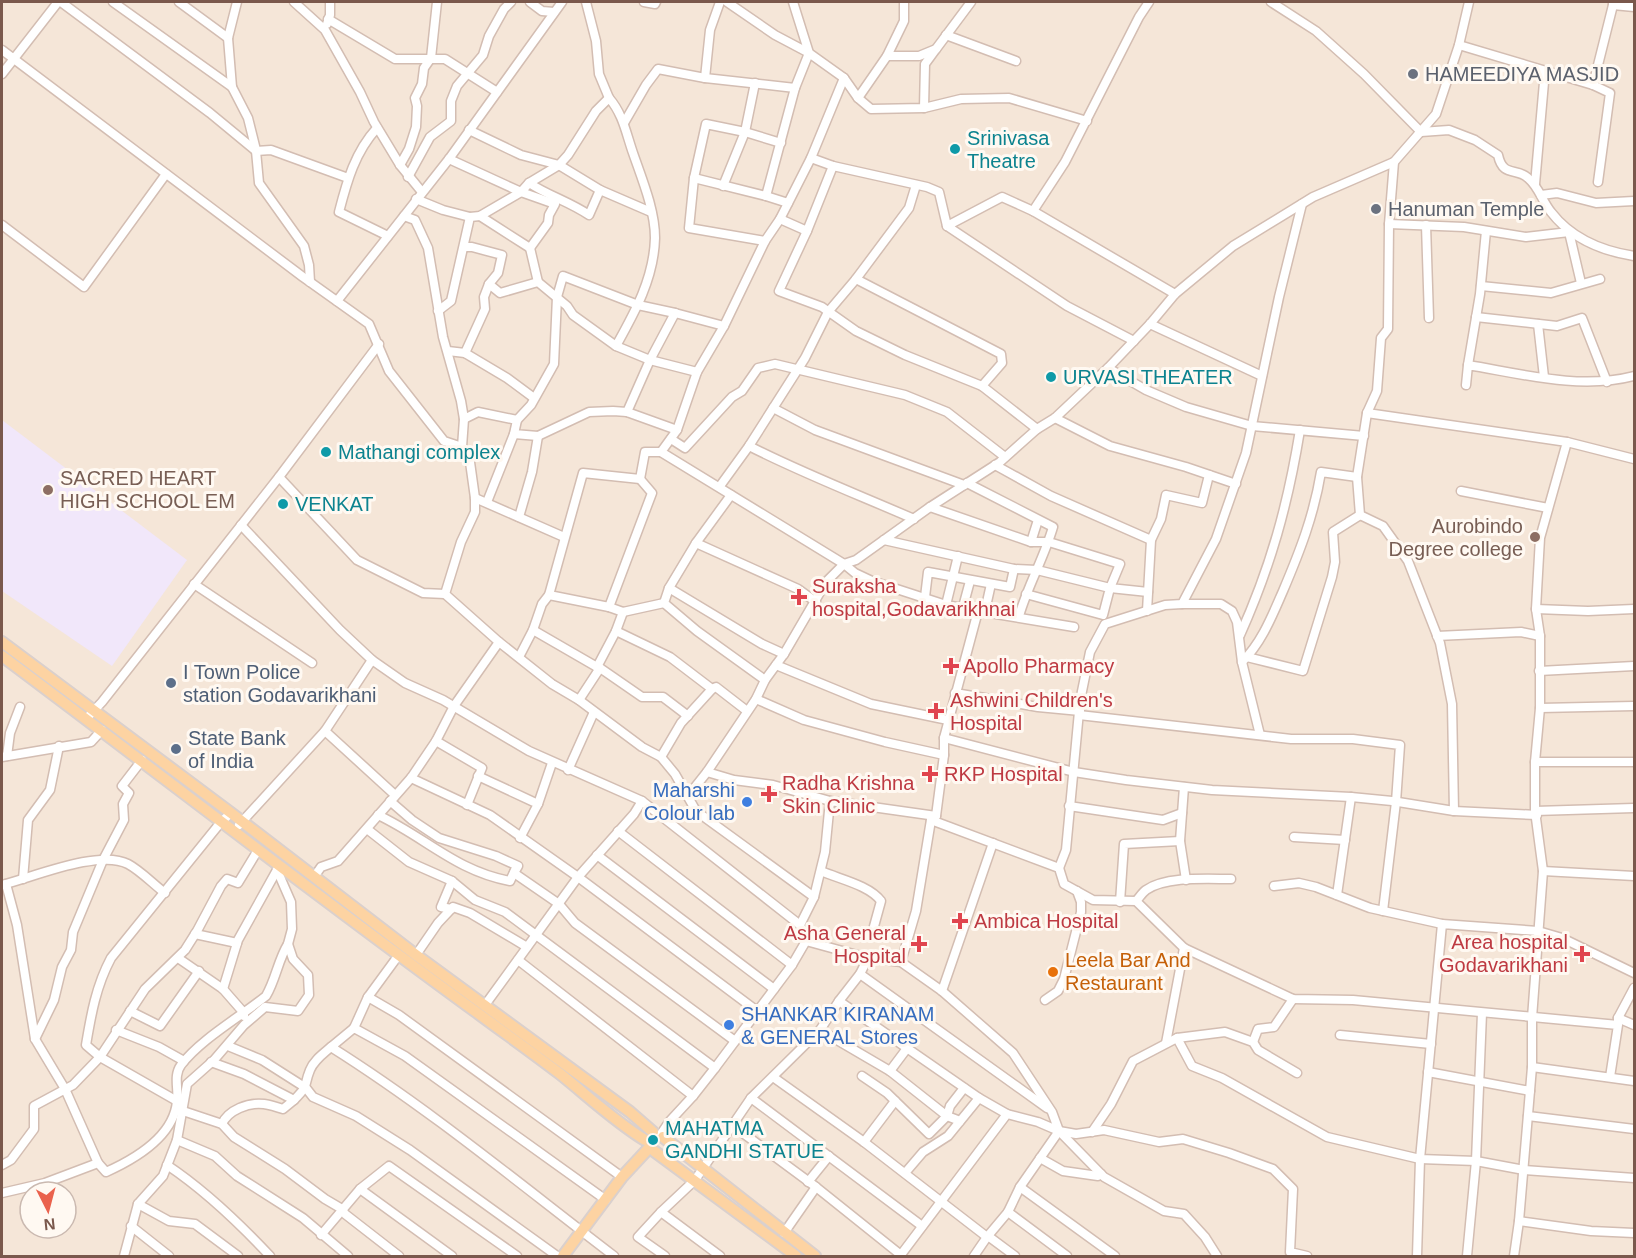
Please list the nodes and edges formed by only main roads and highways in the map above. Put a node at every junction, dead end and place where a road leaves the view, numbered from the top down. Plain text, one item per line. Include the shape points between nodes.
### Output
1 (2, 642) edge
2 (2, 656) edge
3 (67, 698) junction
4 (101, 726) junction
5 (654, 1140) junction
6 (727, 1188) junction
7 (718, 1198) junction
8 (563, 1257) edge
9 (796, 1257) edge
10 (815, 1257) edge

1 - 3 main road
2 - 3 main road
3 - 4 main road
4 - 5 main road via 278,868 313,890 622,1124
4 - 5 main road via 231,813 416,956 630,1112
5 - 6 main road via 704,1169
5 - 7 main road
5 - 8 main road
6 - 7 main road
6 - 10 main road
7 - 9 main road

